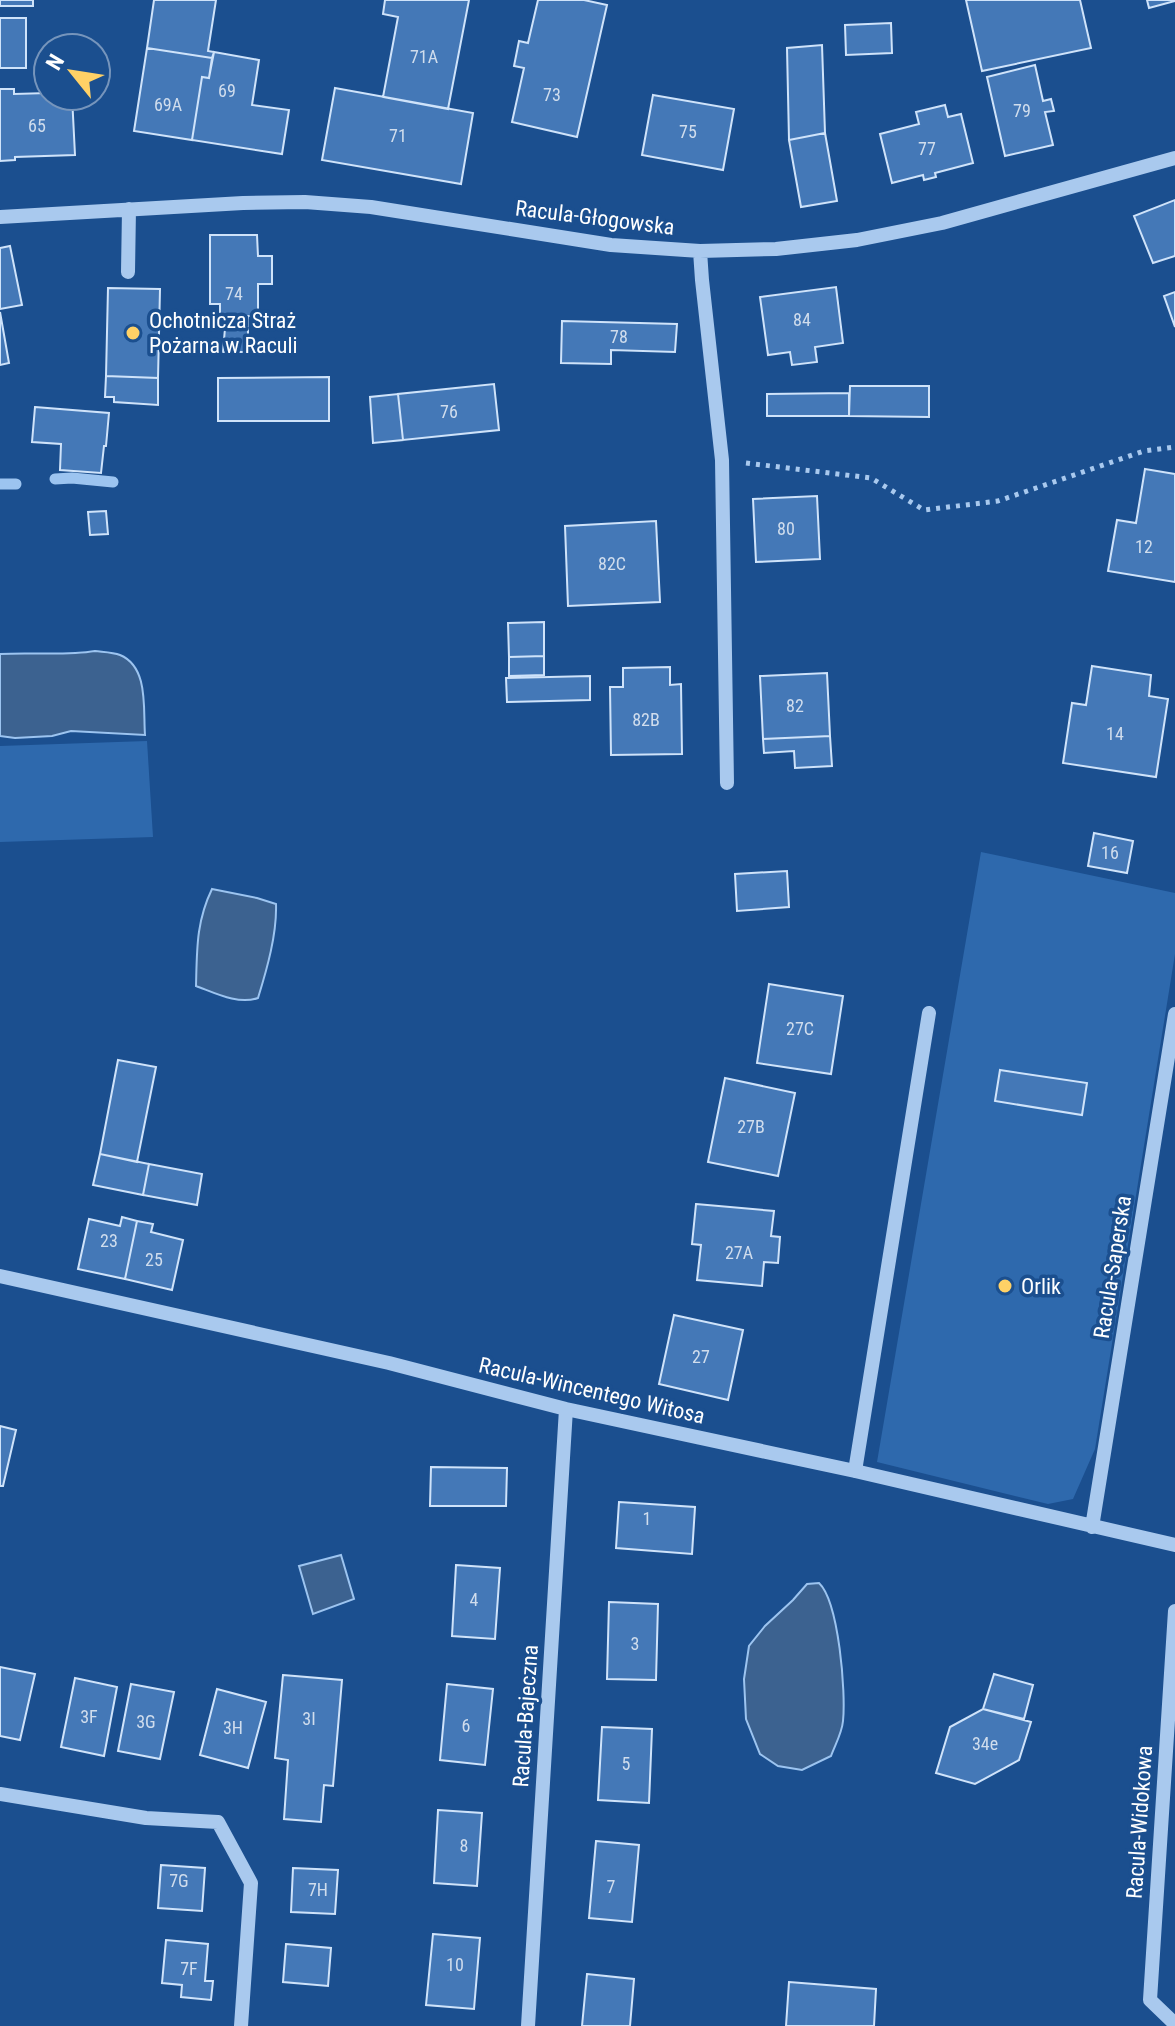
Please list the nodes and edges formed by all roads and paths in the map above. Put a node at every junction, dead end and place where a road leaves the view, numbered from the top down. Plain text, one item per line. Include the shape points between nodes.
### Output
1 (1175, 158) edge
2 (129, 209) junction
3 (0, 217) edge
4 (700, 251) junction
5 (128, 272) dead end
6 (1175, 447) edge
7 (722, 460) junction
8 (727, 783) dead end
9 (929, 1013) dead end
10 (1175, 1014) edge
11 (0, 1276) edge
12 (566, 1409) junction
13 (855, 1471) junction
14 (1092, 1527) junction
15 (1175, 1545) edge
16 (1175, 1611) edge
17 (0, 1794) edge
18 (1175, 2024) edge
19 (241, 2026) edge
20 (528, 2026) edge

1 - 4 street, Racula-Głogowska via 942,223 857,240
2 - 3 street, Racula-Głogowska
2 - 4 street, Racula-Głogowska via 294,202 371,207 611,245
2 - 5 street
4 - 7 street
6 - 7 path via 1144,451 998,501 924,510 871,478
7 - 8 street
9 - 13 street
10 - 14 street, Racula-Saperska
11 - 12 street, Racula-Wincentego Witosa via 389,1363
12 - 13 street, Racula-Wincentego Witosa
12 - 20 street, Racula-Bajeczna
13 - 14 street, Racula-Wincentego Witosa
14 - 15 street, Racula-Wincentego Witosa
16 - 18 street, Racula-Widokowa via 1150,2000
17 - 19 street via 146,1818 218,1822 251,1883

